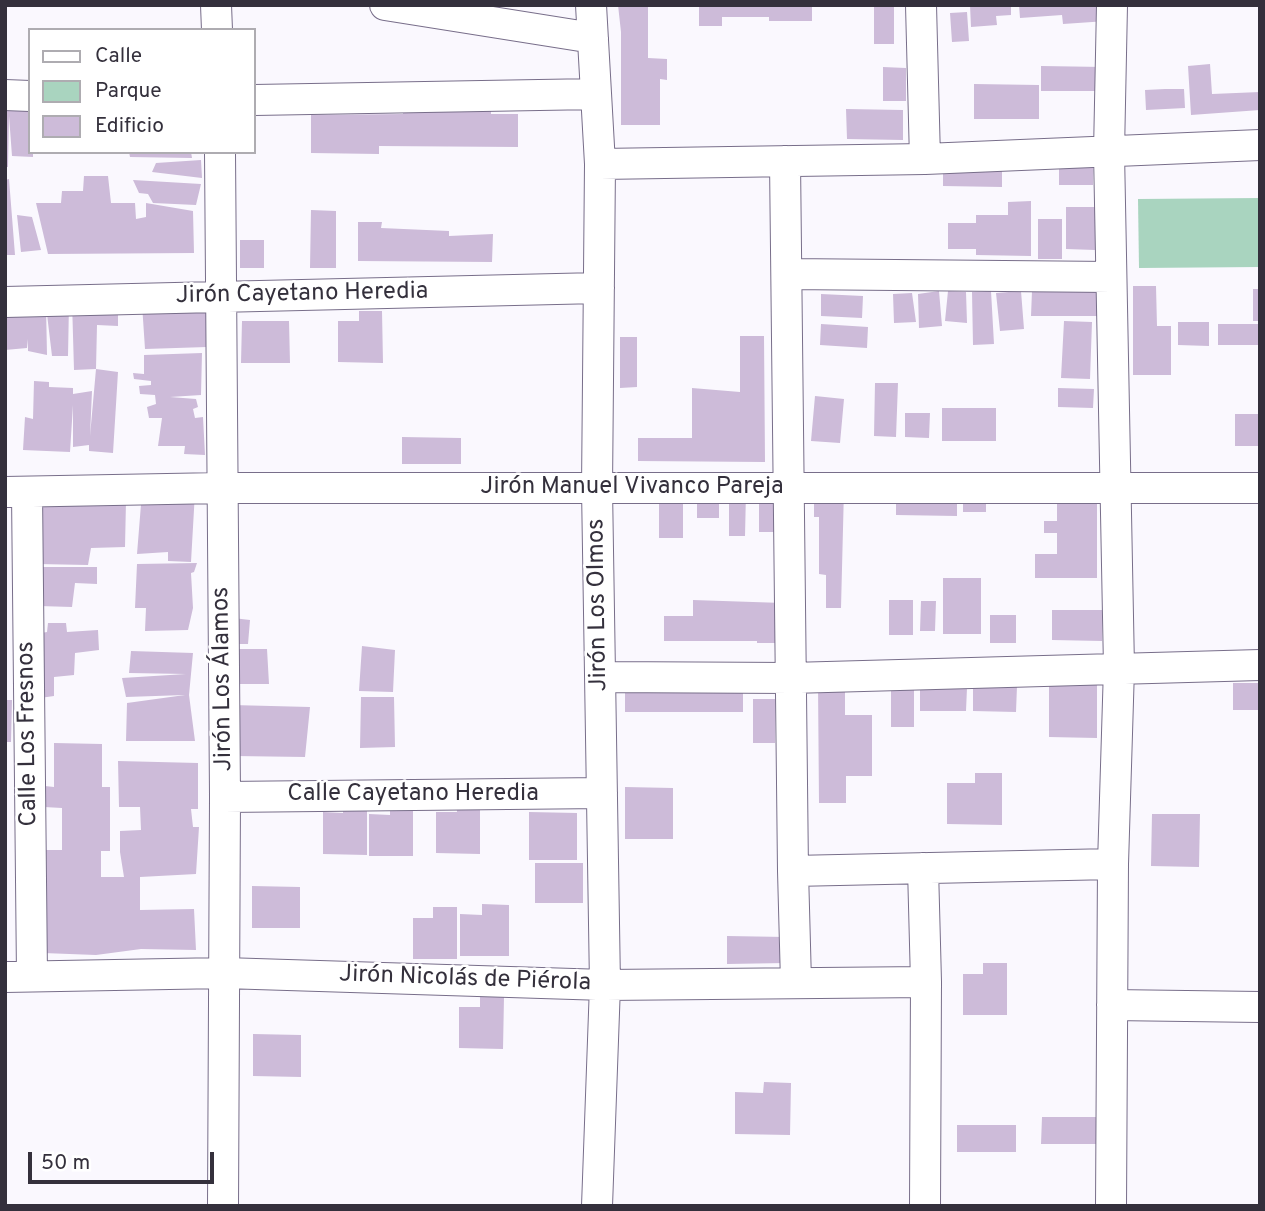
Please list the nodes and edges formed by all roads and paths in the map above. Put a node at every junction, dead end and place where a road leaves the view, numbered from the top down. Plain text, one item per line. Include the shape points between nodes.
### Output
1 (216, 5) edge
2 (385, 5) edge
3 (591, 5) edge
4 (921, 5) edge
5 (1112, 5) edge
6 (217, 28) edge
7 (593, 38) junction
8 (596, 94) junction
9 (5, 95) edge
10 (28, 96) edge
11 (256, 100) edge
12 (1260, 145) edge
13 (1109, 152) junction
14 (220, 154) edge
15 (925, 159) junction
16 (785, 161) junction
17 (600, 164) junction
18 (788, 274) junction
19 (1111, 277) junction
20 (599, 288) junction
21 (220, 297) junction
22 (5, 302) edge
23 (221, 488) junction
24 (597, 488) junction
25 (788, 488) junction
26 (1115, 488) junction
27 (1260, 488) edge
28 (16, 492) edge
29 (1260, 665) edge
30 (1119, 668) junction
31 (600, 677) junction
32 (791, 678) junction
33 (602, 793) junction
34 (225, 797) junction
35 (1113, 864) junction
36 (923, 868) junction
37 (793, 871) junction
38 (225, 973) junction
39 (19, 976) edge
40 (796, 982) junction
41 (926, 982) junction
42 (605, 985) junction
43 (1112, 1005) junction
44 (1260, 1007) edge
45 (223, 1206) edge
46 (597, 1206) edge
47 (925, 1206) edge
48 (1111, 1206) edge

1 - 6 street
2 - 7 street
3 - 7 street, Jirón Los Olmos
4 - 15 street
5 - 13 street
7 - 8 street, Jirón Los Olmos
8 - 11 street
8 - 17 street, Jirón Los Olmos
9 - 10 street
12 - 13 street
13 - 15 street
13 - 19 street
14 - 21 street, Jirón Los Álamos
15 - 16 street
16 - 17 street
16 - 18 street
17 - 20 street, Jirón Los Olmos
18 - 19 street
18 - 25 street
19 - 26 street
20 - 21 street, Jirón Cayetano Heredia
20 - 24 street, Jirón Los Olmos
21 - 22 street, Jirón Cayetano Heredia
21 - 23 street, Jirón Los Álamos
23 - 24 street, Jirón Manuel Vivanco Pareja
23 - 28 street, Jirón Manuel Vivanco Pareja
23 - 34 street, Jirón Los Álamos
24 - 25 street, Jirón Manuel Vivanco Pareja
24 - 31 street, Jirón Los Olmos
25 - 26 street, Jirón Manuel Vivanco Pareja
25 - 32 street
26 - 27 street, Jirón Manuel Vivanco Pareja
26 - 30 street
28 - 39 street, Calle Los Fresnos
29 - 30 street
30 - 32 street
30 - 35 street
31 - 32 street
31 - 33 street, Jirón Los Olmos
32 - 37 street
33 - 34 street, Calle Cayetano Heredia
33 - 42 street, Jirón Los Olmos
34 - 38 street, Jirón Los Álamos
35 - 36 street
35 - 43 street
36 - 37 street
36 - 41 street
37 - 40 street
38 - 39 street, Jirón Nicolás de Piérola
38 - 42 street, Jirón Nicolás de Piérola
38 - 45 street, Jirón Los Álamos
40 - 41 street, Jirón Nicolás de Piérola
40 - 42 street, Jirón Nicolás de Piérola
41 - 47 street
42 - 46 street, Jirón Los Olmos
43 - 44 street
43 - 48 street

